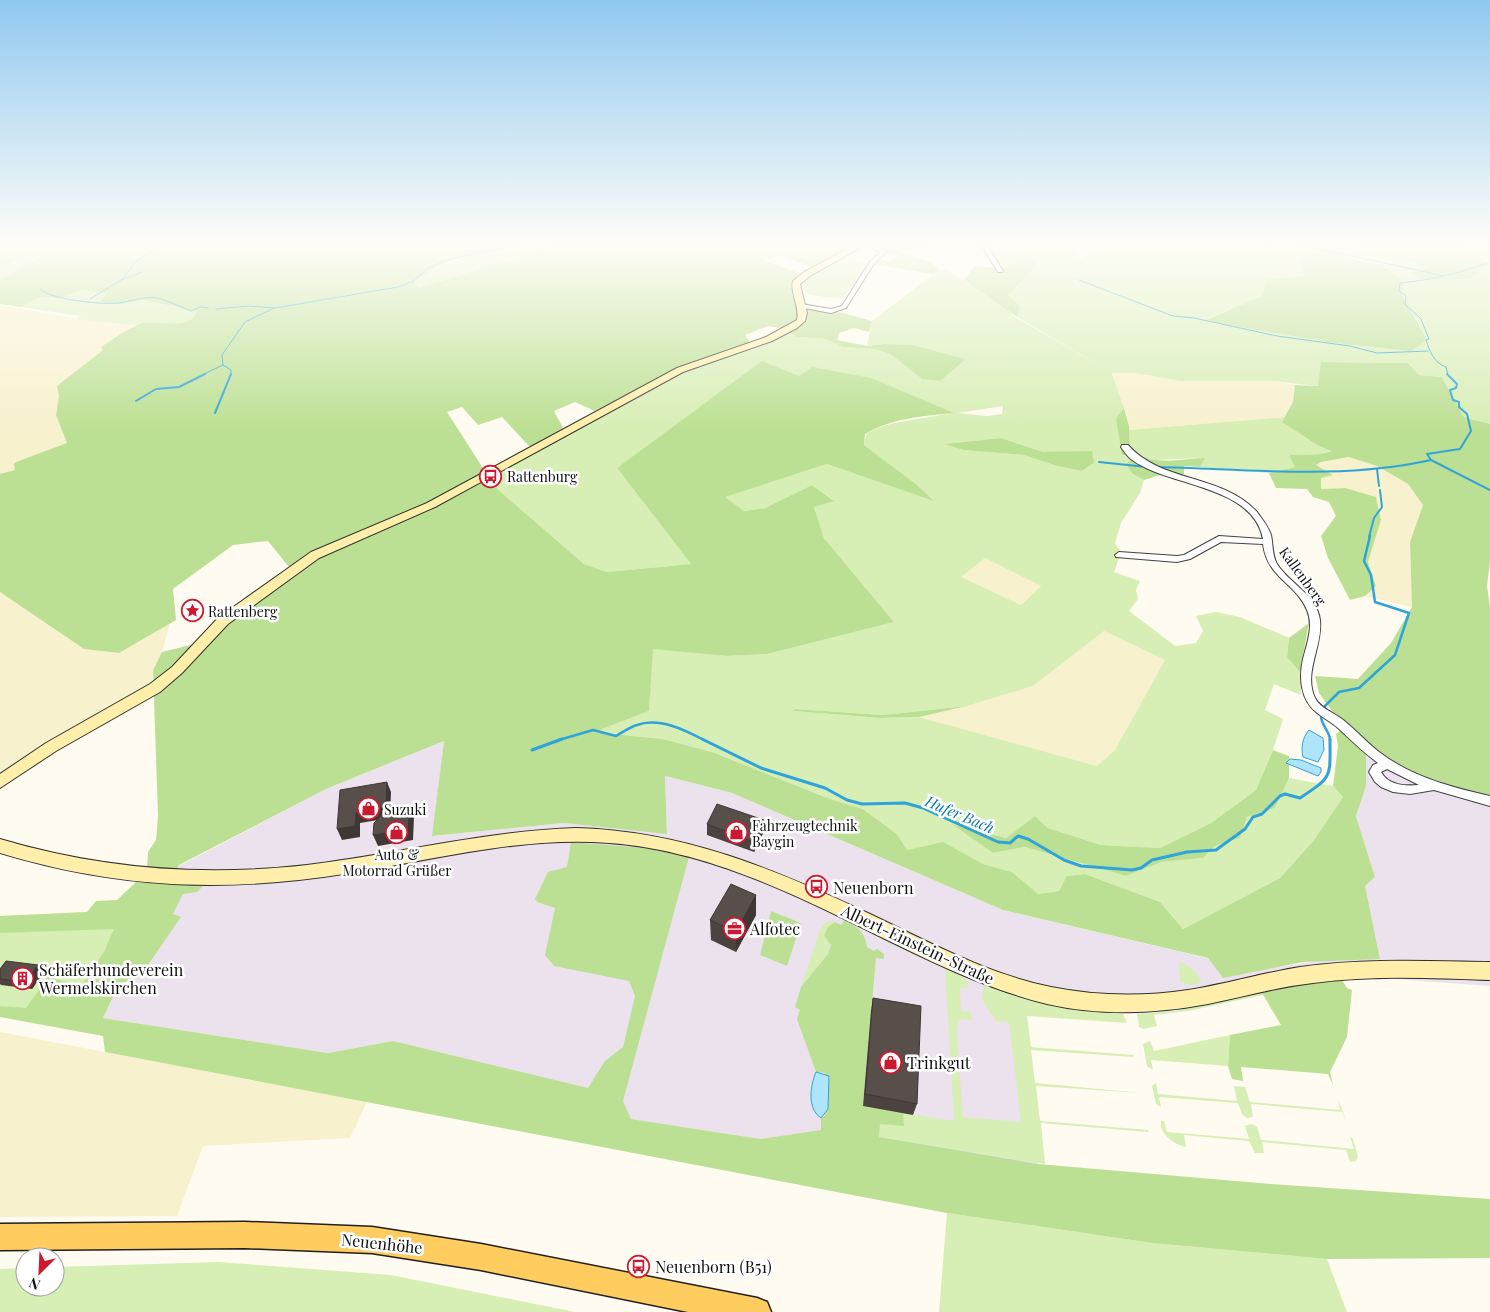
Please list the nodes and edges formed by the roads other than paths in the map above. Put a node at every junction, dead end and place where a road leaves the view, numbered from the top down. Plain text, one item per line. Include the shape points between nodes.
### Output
1 (800, 306) edge
2 (801, 306) edge
3 (844, 306) edge
4 (1125, 447) dead end
5 (1267, 542) junction
6 (1118, 555) dead end
7 (1388, 764) junction
8 (0, 782) edge
9 (1434, 785) junction
10 (1490, 801) edge
11 (0, 846) edge
12 (1490, 971) edge
13 (0, 1236) edge
14 (757, 1312) edge

1 - 8 street via 801,320 779,334 680,370 431,506 315,555 224,621 155,688 44,751
2 - 3 street via 831,311
4 - 5 street, Kallenberg via 1144,463 1211,487 1246,506 1265,531
5 - 6 street, Kallenberg via 1219,539 1177,559
5 - 7 street, Kallenberg via 1267,551 1274,566 1310,607 1314,617 1305,673 1311,700
7 - 9 street, Kallenberg
7 - 9 street via 1375,772 1385,784 1412,789
9 - 10 street, Kallenberg
11 - 12 street, Albert-Einstein-Straße via 96,870 202,878 311,872 526,838 587,835 654,842 714,855 761,872 1001,982 1066,999 1107,1004 1175,1001 1327,972
13 - 14 main road, Neuenhöhe via 246,1235 372,1240 489,1258

